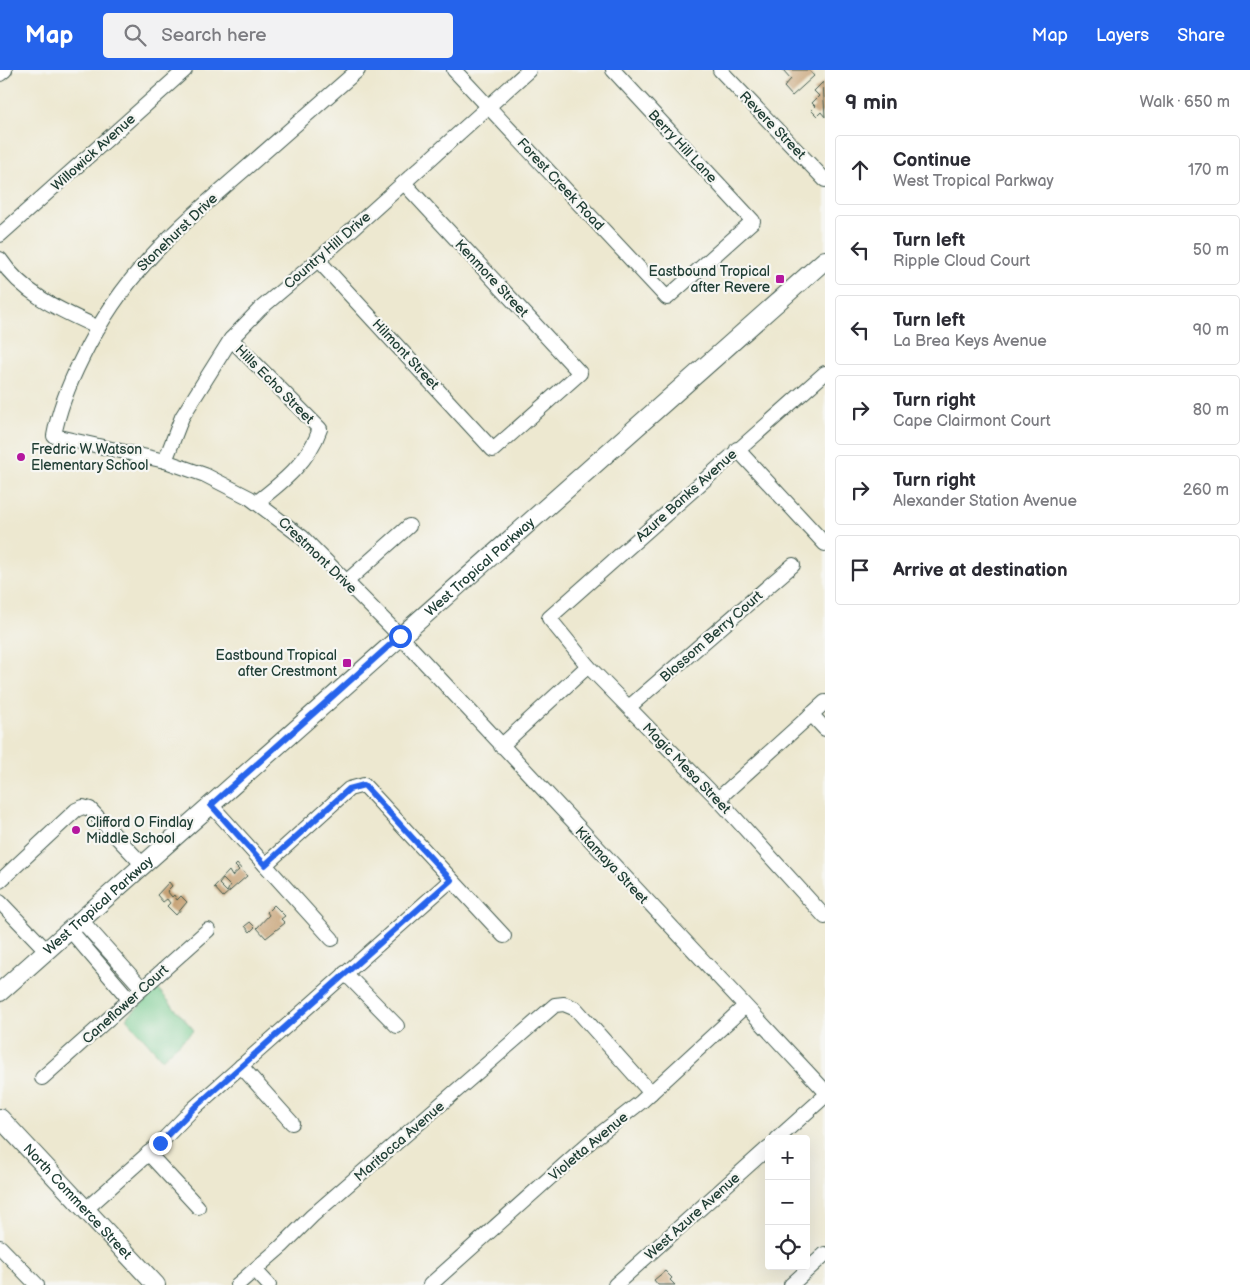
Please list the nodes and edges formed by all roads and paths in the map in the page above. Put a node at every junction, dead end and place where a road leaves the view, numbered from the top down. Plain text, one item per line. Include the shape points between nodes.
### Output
1 (5, 70) edge
2 (185, 70) edge
3 (358, 70) edge
4 (454, 70) edge
5 (529, 70) edge
6 (613, 70) edge
7 (720, 70) edge
8 (0, 74) edge
9 (488, 106) junction
10 (825, 180) edge
11 (404, 183) junction
12 (0, 235) edge
13 (0, 259) edge
14 (318, 260) junction
15 (825, 260) edge
16 (667, 298) joint
17 (97, 327) junction
18 (231, 339) junction
19 (825, 373) edge
20 (54, 436) joint
21 (737, 449) junction
22 (493, 450) joint
23 (165, 461) junction
24 (257, 502) junction
25 (409, 526) dead end
26 (820, 529) edge
27 (825, 544) edge
28 (793, 565) dead end
29 (346, 582) junction
30 (550, 618) joint
31 (400, 636) junction
32 (588, 666) junction
33 (825, 702) edge
34 (628, 707) junction
35 (811, 714) junction
36 (825, 729) edge
37 (501, 746) junction
38 (718, 799) junction
39 (211, 805) junction
40 (143, 865) junction
41 (265, 865) junction
42 (451, 880) junction
43 (0, 881) edge
44 (0, 902) edge
45 (825, 917) edge
46 (75, 925) junction
47 (208, 930) dead end
48 (504, 936) dead end
49 (332, 939) dead end
50 (46, 950) junction
51 (345, 973) junction
52 (142, 988) junction
53 (0, 992) edge
54 (129, 999) junction
55 (744, 1007) junction
56 (397, 1026) dead end
57 (241, 1066) junction
58 (42, 1078) dead end
59 (825, 1091) edge
60 (650, 1093) junction
61 (825, 1096) edge
62 (0, 1118) edge
63 (292, 1123) dead end
64 (782, 1135) edge
65 (765, 1151) edge
66 (148, 1153) junction
67 (198, 1207) dead end
68 (86, 1210) junction
69 (0, 1247) edge
70 (823, 1261) edge
71 (255, 1270) junction
72 (37, 1285) edge
73 (156, 1285) edge
74 (237, 1285) edge
75 (269, 1285) edge
76 (430, 1285) edge
77 (615, 1285) edge
78 (791, 1285) edge

1 - 8 street
2 - 12 street, Willowick Avenue
3 - 17 street, Stonehurst Drive via 195,212 152,254 125,284
4 - 9 street, Forest Creek Road
5 - 9 street, Country Hill Drive
6 - 16 street, Berry Hill Lane via 754,222
7 - 10 street, Revere Street
9 - 11 street, Country Hill Drive
9 - 16 street, Forest Creek Road
11 - 14 street, Country Hill Drive
11 - 22 street, Kenmore Street via 580,373
13 - 17 street via 10,274 47,304
14 - 18 street, Country Hill Drive via 260,309
14 - 22 street, Hilmont Street
15 - 31 main road, West Tropical Parkway
17 - 20 street, Stonehurst Drive via 58,412
18 - 23 street, Country Hill Drive via 182,417
18 - 24 street, Hills Echo Street via 320,429 315,445 305,458
19 - 21 street, Azure Banks Avenue
20 - 23 street, Crestmont Drive
21 - 26 street
21 - 30 street, Azure Banks Avenue
23 - 24 street, Crestmont Drive via 205,475
24 - 29 street, Crestmont Drive via 302,536
25 - 29 street
26 - 27 street
28 - 34 street, Blossom Berry Court
29 - 31 street, Crestmont Drive
30 - 32 street, Magic Mesa Street
31 - 37 street, Kitamaya Street
31 - 39 main road, West Tropical Parkway
32 - 34 street, Magic Mesa Street
32 - 37 street
33 - 35 street
34 - 38 street, Magic Mesa Street
35 - 36 street
35 - 38 street
37 - 55 street, Kitamaya Street
38 - 45 street, Magic Mesa Street
39 - 40 main road, West Tropical Parkway
39 - 41 street
40 - 43 street via 90,809 83,807
40 - 46 main road, West Tropical Parkway
41 - 42 street via 349,789 364,785
41 - 49 street
42 - 48 street
42 - 51 street
44 - 50 street
46 - 50 main road, West Tropical Parkway
46 - 52 street
46 - 54 street
47 - 52 street, Caneflower Court
50 - 53 main road, West Tropical Parkway
51 - 56 street
51 - 57 street
52 - 54 street, Caneflower Court
54 - 58 street, Caneflower Court
55 - 59 street, Kitamaya Street
55 - 60 street, Violetta Avenue
57 - 63 street
57 - 66 street
60 - 71 street, Maritocca Avenue via 576,1010 564,1004 551,1008 312,1216
60 - 76 street, Violetta Avenue
61 - 64 street
62 - 68 main road, North Commerce Street
65 - 77 street, West Azure Avenue
66 - 67 street
66 - 68 street
68 - 73 main road, North Commerce Street
69 - 72 street
70 - 78 street
71 - 74 street, Maritocca Avenue
71 - 75 street

